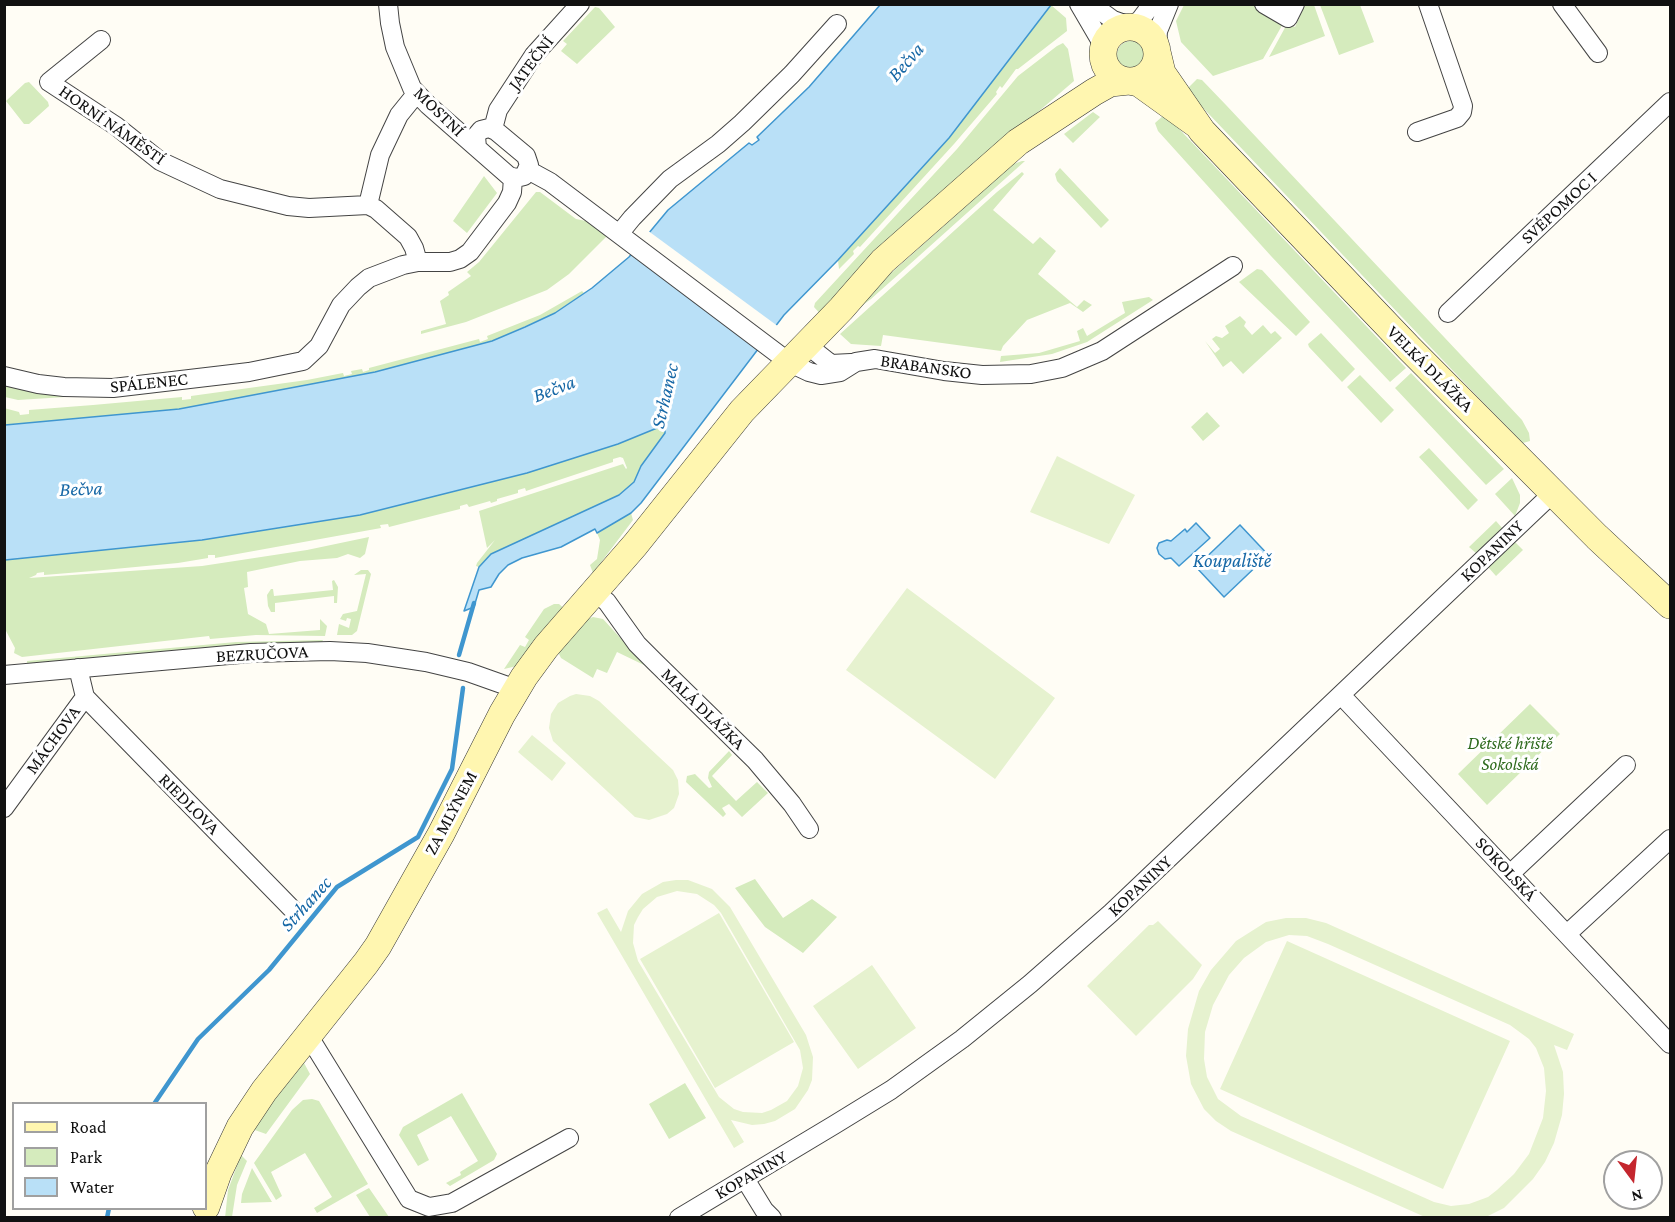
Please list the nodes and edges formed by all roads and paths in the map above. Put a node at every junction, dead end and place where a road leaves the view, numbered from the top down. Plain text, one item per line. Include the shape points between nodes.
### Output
1 (388, 4) edge
2 (580, 4) edge
3 (1079, 4) edge
4 (1091, 4) edge
5 (1152, 4) edge
6 (1169, 4) edge
7 (1264, 4) edge
8 (1428, 4) edge
9 (1562, 4) edge
10 (1292, 11) edge
11 (837, 24) dead end
12 (1130, 26) junction
13 (101, 40) dead end
14 (1157, 50) junction
15 (1102, 52) junction
16 (1598, 53) dead end
17 (1129, 81) junction
18 (416, 94) junction
19 (1671, 102) edge
20 (1196, 124) junction
21 (493, 129) junction
22 (1417, 132) dead end
23 (1022, 139) junction
24 (477, 148) junction
25 (520, 174) junction
26 (368, 205) junction
27 (619, 234) junction
28 (418, 262) junction
29 (1233, 266) dead end
30 (1448, 313) dead end
31 (784, 350) junction
32 (856, 362) junction
33 (4, 375) edge
34 (1553, 493) junction
35 (595, 592) junction
36 (1671, 605) edge
37 (78, 668) junction
38 (4, 675) edge
39 (516, 689) junction
40 (1341, 695) junction
41 (85, 697) junction
42 (1626, 765) dead end
43 (4, 808) edge
44 (808, 829) dead end
45 (1671, 839) edge
46 (1510, 874) junction
47 (294, 911) dead end
48 (1567, 934) junction
49 (309, 1035) junction
50 (1671, 1044) edge
51 (569, 1138) dead end
52 (745, 1179) junction
53 (207, 1208) edge
54 (679, 1218) edge
55 (772, 1218) edge

1 - 18 street, MOSTNÍ via 395,47
2 - 21 street, JATEČNÍ via 534,55 498,110
3 - 15 street via 1100,40
4 - 12 street via 1113,20
5 - 12 street via 1140,21
6 - 14 street via 1158,31
7 - 10 street
8 - 22 street via 1463,106 1457,118
9 - 16 street
11 - 27 street via 742,123 670,179
12 - 14 street via 1150,35
12 - 15 street via 1111,34
13 - 26 street, HORNÍ NÁMĚSTÍ via 49,82 116,126 160,161 220,189 288,206
14 - 17 street via 1150,73
14 - 20 street, VELKÁ DLÁŽKA via 1162,73
15 - 17 street via 1109,72
15 - 23 street via 1092,73 1054,104
17 - 20 street, VELKÁ DLÁŽKA via 1144,86
17 - 23 street via 1105,85
18 - 24 street, MOSTNÍ
18 - 26 street via 399,115 380,155
19 - 30 street, SVÉPOMOC I
20 - 34 street, VELKÁ DLÁŽKA via 1408,348
21 - 24 street, MOSTNÍ via 478,132
21 - 25 street, MOSTNÍ via 526,156 530,165
23 - 31 street
24 - 25 street, MOSTNÍ
25 - 27 street, MOSTNÍ via 550,182
25 - 28 street via 507,203 470,252 450,262
26 - 28 street via 383,213 408,237
27 - 31 street, MOSTNÍ
28 - 33 street, SPÁLENEC via 387,270 358,287 341,305 319,346 309,357 294,364 113,387 64,387
29 - 32 street, BRABANSKO via 1102,351 1062,368 991,376 875,359
31 - 32 street via 831,364
31 - 32 street, BRABANSKO via 815,374 840,372
31 - 35 street via 742,411
34 - 36 street, VELKÁ DLÁŽKA
34 - 40 street, KOPANINY
35 - 39 street, ZA MLÝNEM via 538,657
35 - 44 street, MALÁ DLÁŽKA via 655,662 755,760
37 - 38 street, BEZRUČOVA
37 - 39 street, BEZRUČOVA via 250,652 330,651 426,662
37 - 41 street, MÁCHOVA
39 - 49 street, ZA MLÝNEM via 378,946
40 - 46 street, SOKOLSKÁ
40 - 52 street, KOPANINY via 1111,913 1000,1009 891,1089
41 - 43 street, MÁCHOVA
41 - 47 street, RIEDLOVA
42 - 46 street
45 - 48 street
46 - 48 street, SOKOLSKÁ
48 - 50 street, SOKOLSKÁ
49 - 51 street via 409,1199 429,1207 452,1203
49 - 53 street, ZA MLÝNEM via 240,1127
52 - 54 street, KOPANINY
52 - 55 street

